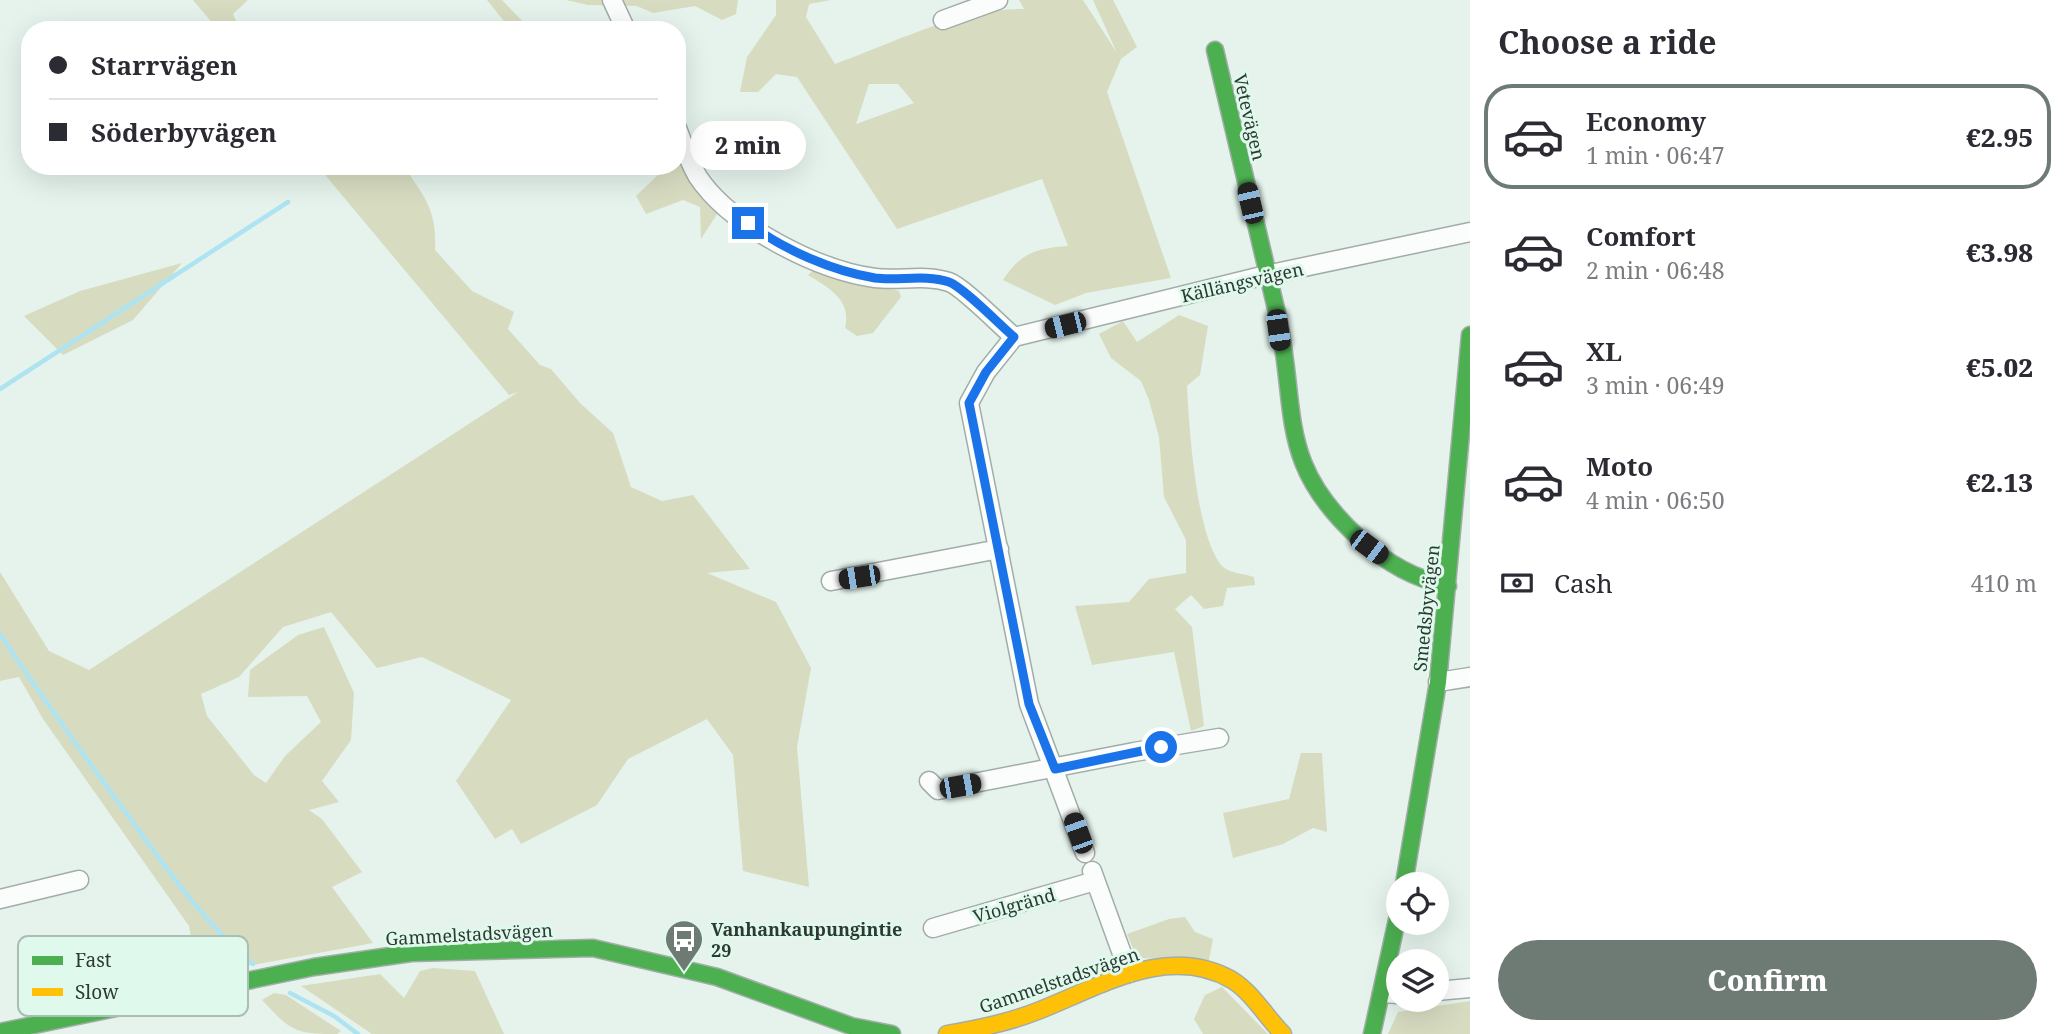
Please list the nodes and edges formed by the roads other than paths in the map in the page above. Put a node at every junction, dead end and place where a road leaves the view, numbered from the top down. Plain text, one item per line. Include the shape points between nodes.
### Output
1 (612, 0) edge
2 (998, 0) edge
3 (943, 20) dead end
4 (622, 21) edge
5 (1215, 50) dead end
6 (686, 150) edge
7 (1470, 232) edge
8 (1266, 275) junction
9 (1470, 335) edge
10 (1014, 337) junction
11 (1466, 414) edge
12 (999, 549) junction
13 (831, 581) dead end
14 (1448, 586) junction
15 (1470, 677) edge
16 (1438, 682) junction
17 (1219, 738) dead end
18 (1055, 769) junction
19 (929, 781) dead end
20 (1091, 868) junction
21 (1406, 872) edge
22 (79, 880) dead end
23 (0, 899) edge
24 (933, 928) dead end
25 (1129, 973) junction
26 (248, 981) edge
27 (1470, 988) edge
28 (1449, 991) edge
29 (1386, 1002) edge
30 (77, 1016) edge
31 (1000, 1030) edge
32 (0, 1032) edge
33 (892, 1034) edge
34 (947, 1034) edge
35 (1283, 1034) edge
36 (1372, 1034) edge

1 - 4 street
2 - 3 street
5 - 8 street, Vetevägen
6 - 10 street via 709,190 767,238 866,276 952,283
7 - 8 street, Källängsvägen
8 - 10 street, Källängsvägen
8 - 14 street, Vetevägen via 1273,295 1288,420 1297,454 1324,505 1343,527 1394,566
9 - 11 street, Smedsbyvägen
10 - 12 street via 969,403
11 - 14 street, Smedsbyvägen
12 - 13 street
12 - 18 street via 1029,704
14 - 16 street, Smedsbyvägen
15 - 16 street
16 - 21 street, Smedsbyvägen
17 - 18 street
18 - 19 street via 938,790
18 - 20 street
20 - 24 street, Violgränd
20 - 25 street
22 - 23 street
25 - 31 street, Gammelstadsvägen
25 - 35 street, Gammelstadsvägen via 1186,967 1218,974 1244,989
26 - 33 street, Gammelstadsvägen via 397,955 593,948 717,978 851,1026
27 - 28 street
29 - 36 street
30 - 32 street, Gammelstadsvägen
31 - 34 street, Gammelstadsvägen

